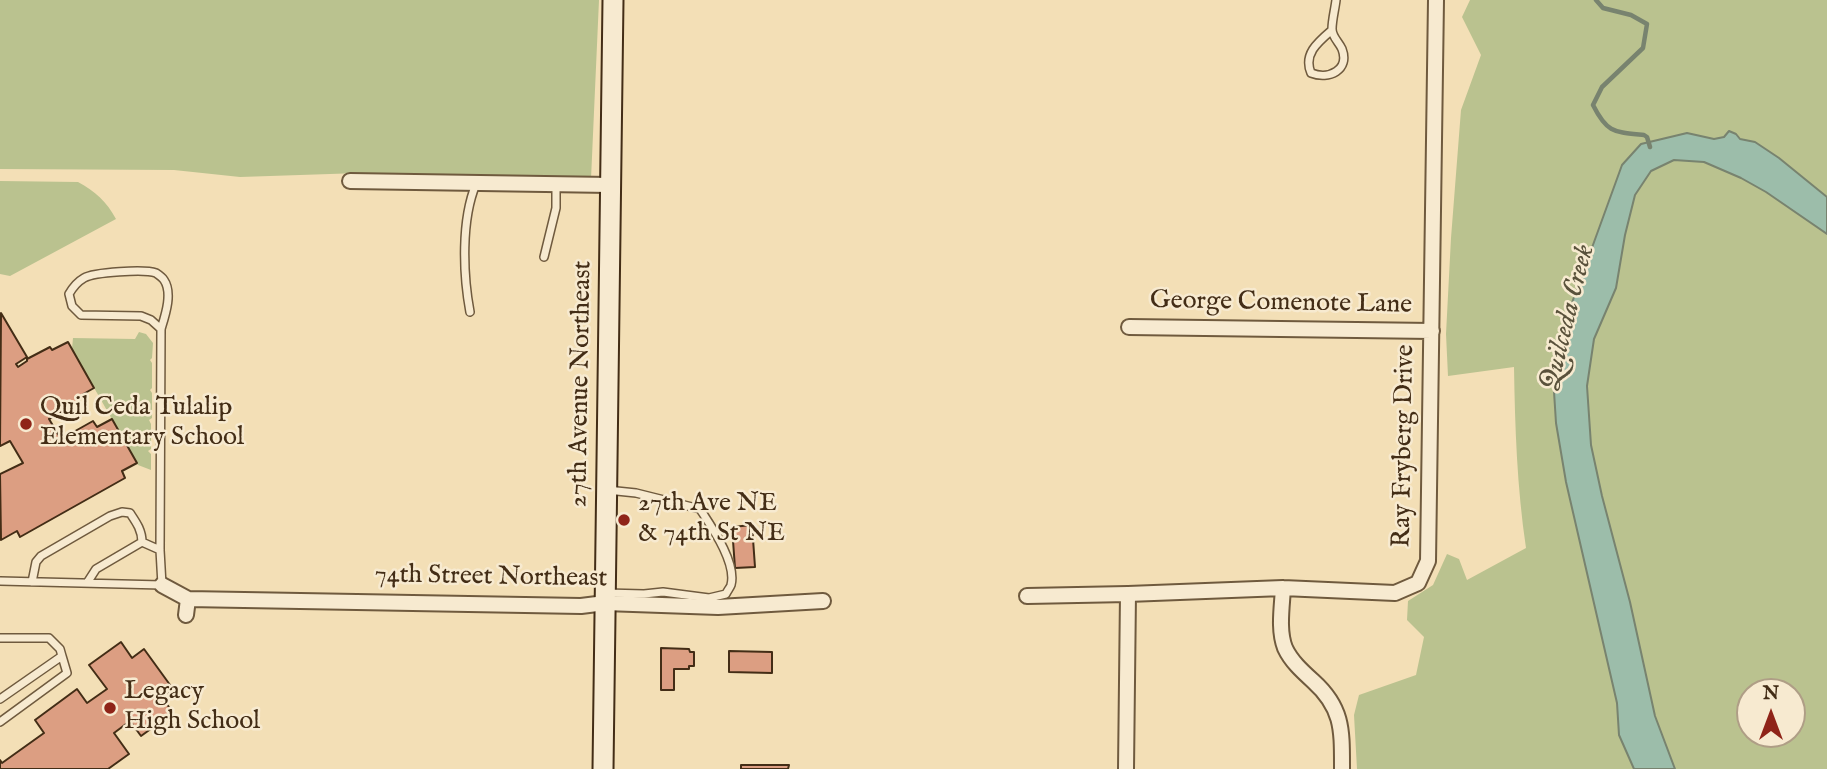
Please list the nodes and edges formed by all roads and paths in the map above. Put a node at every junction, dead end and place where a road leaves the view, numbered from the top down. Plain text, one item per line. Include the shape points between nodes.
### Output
1 (613, 0) edge
2 (1336, 0) edge
3 (1436, 0) edge
4 (1332, 30) junction
5 (350, 181) dead end
6 (476, 183) junction
7 (556, 184) junction
8 (610, 185) junction
9 (544, 257) dead end
10 (470, 312) dead end
11 (1129, 327) dead end
12 (161, 329) junction
13 (1432, 331) junction
14 (607, 490) junction
15 (142, 542) junction
16 (160, 550) junction
17 (0, 581) edge
18 (32, 582) junction
19 (87, 583) junction
20 (162, 585) junction
21 (1283, 588) junction
22 (1128, 594) junction
23 (1027, 596) dead end
24 (605, 598) junction
25 (188, 599) junction
26 (823, 601) dead end
27 (186, 615) dead end
28 (0, 638) edge
29 (62, 656) junction
30 (0, 699) edge
31 (0, 722) edge
32 (603, 769) edge
33 (1126, 769) edge
34 (1342, 769) edge

1 - 8 street, 27th Avenue Northeast
2 - 4 lane
3 - 13 street, Ray Fryberg Drive
4 - 4 lane via 1343,51 1342,65 1334,74 1321,77 1311,73 1310,54
5 - 6 street
6 - 7 street
6 - 10 lane via 469,200 465,248
7 - 8 street
7 - 9 lane via 556,208
8 - 14 street, 27th Avenue Northeast
11 - 13 street, George Comenote Lane
12 - 12 lane via 167,294 165,281 156,273 91,275 69,294 81,315 141,316
12 - 16 lane
13 - 21 street, Ray Fryberg Drive via 1428,561 1418,583 1395,593
14 - 24 street, 27th Avenue Northeast
14 - 24 lane via 700,509 724,549 732,583 720,597 663,592
15 - 16 lane
15 - 18 lane via 130,513 110,516 41,556
15 - 19 lane via 96,569
16 - 20 lane
17 - 18 lane
18 - 19 lane
19 - 20 lane
20 - 25 street, 74th Street Northeast
21 - 22 street, Ray Fryberg Drive
21 - 34 street via 1284,646 1324,691 1340,718
22 - 23 street, Ray Fryberg Drive
22 - 33 street
24 - 25 street, 74th Street Northeast via 581,606
24 - 26 street, 74th Street Northeast via 718,607
24 - 32 street, 27th Avenue Northeast
25 - 27 street
28 - 29 lane via 49,638
29 - 30 lane
29 - 31 lane via 67,673

